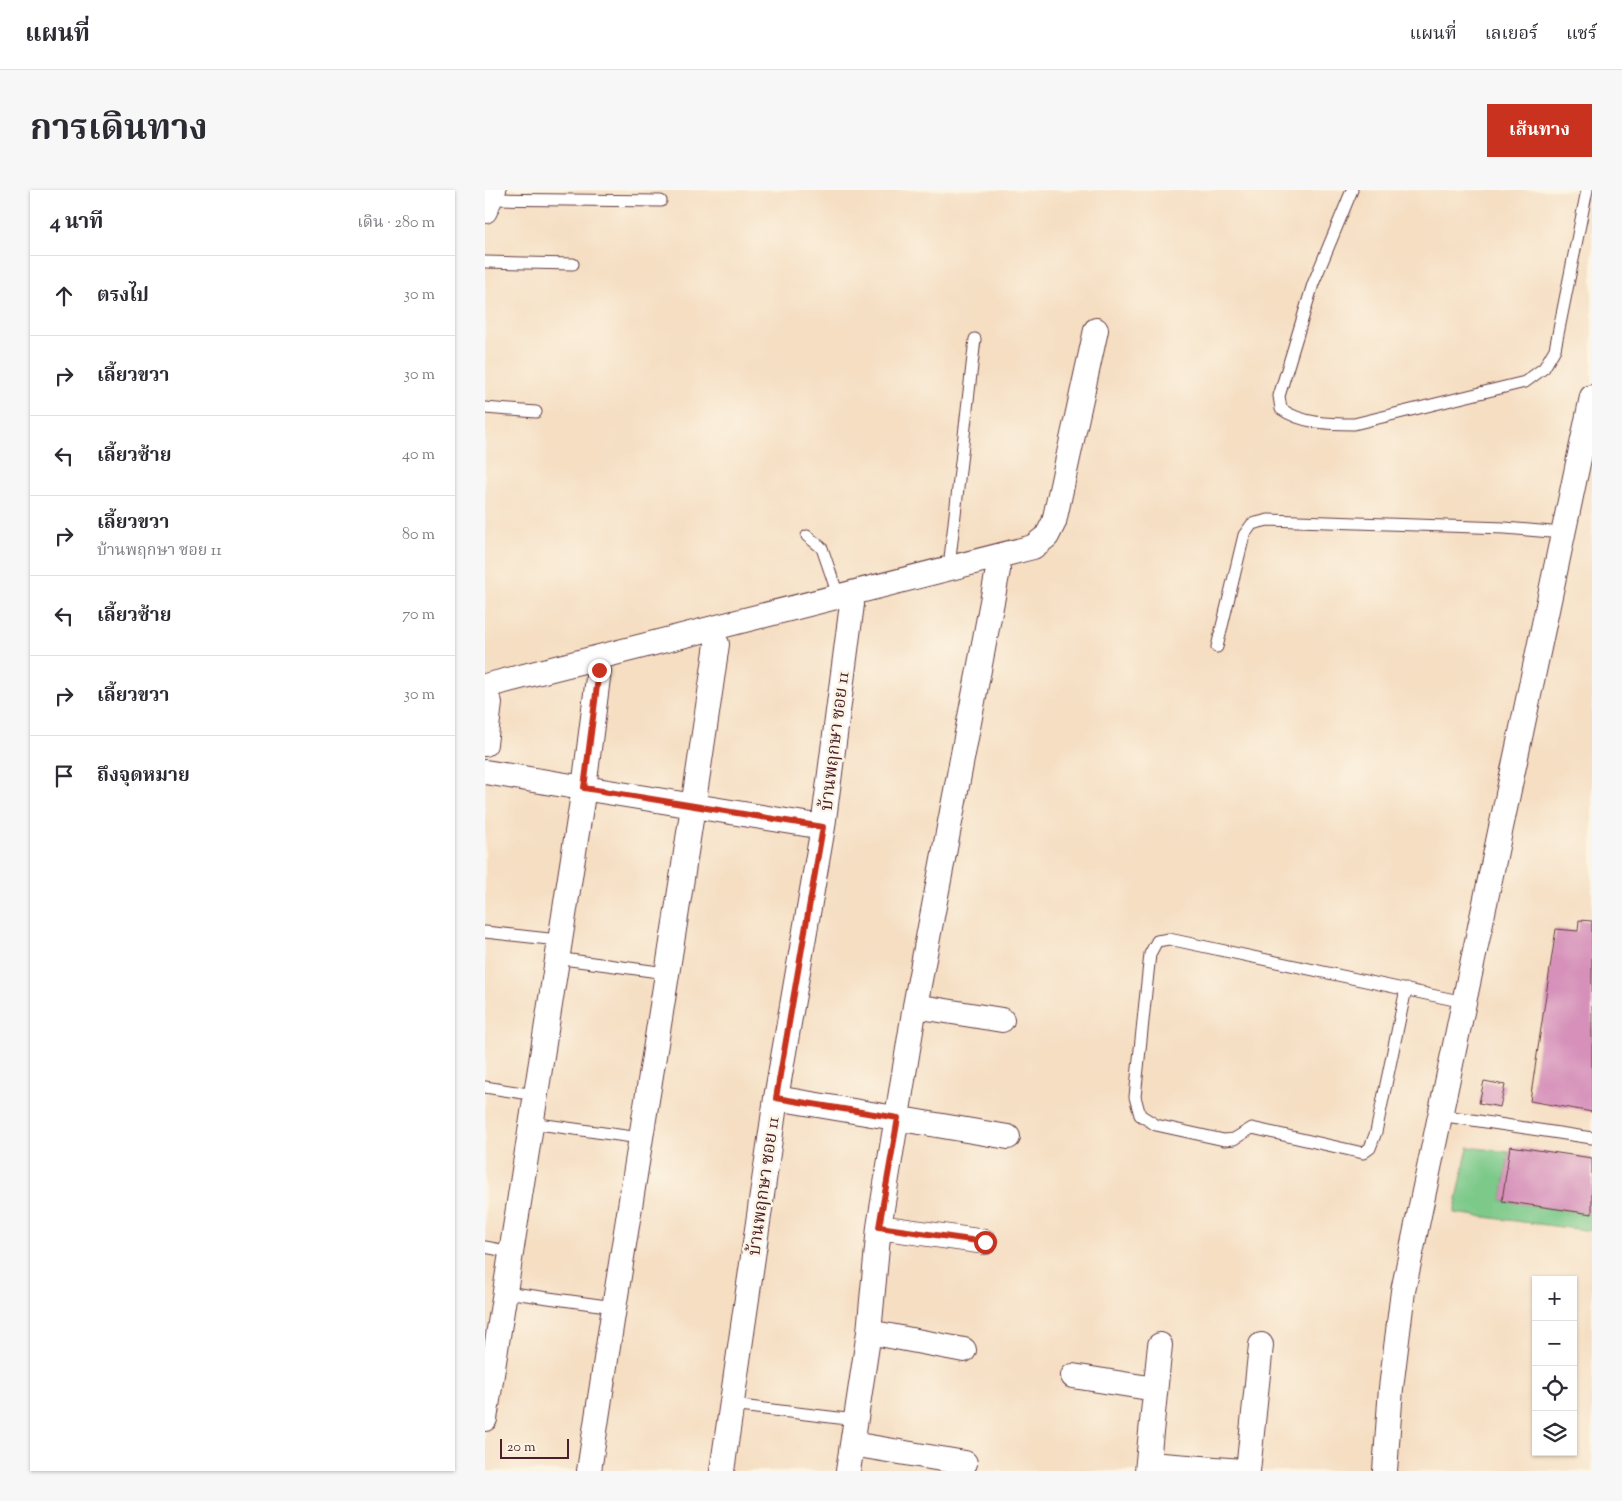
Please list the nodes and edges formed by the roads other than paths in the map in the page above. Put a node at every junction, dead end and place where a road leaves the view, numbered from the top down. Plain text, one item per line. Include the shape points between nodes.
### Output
1 (1352, 190) edge
2 (1587, 190) edge
3 (490, 200) edge
4 (661, 200) dead end
5 (485, 262) edge
6 (573, 264) dead end
7 (1096, 330) dead end
8 (975, 338) dead end
9 (1592, 398) edge
10 (485, 408) edge
11 (536, 412) dead end
12 (1586, 460) edge
13 (1563, 533) junction
14 (807, 536) dead end
15 (949, 567) junction
16 (998, 570) dead end
17 (845, 600) junction
18 (717, 644) dead end
19 (1217, 647) dead end
20 (599, 670) dead end
21 (487, 695) edge
22 (485, 744) edge
23 (485, 772) edge
24 (584, 788) junction
25 (694, 806) junction
26 (823, 827) junction
27 (485, 932) edge
28 (557, 949) junction
29 (666, 973) junction
30 (1406, 989) junction
31 (1464, 1002) junction
32 (915, 1006) junction
33 (1002, 1020) dead end
34 (485, 1087) edge
35 (535, 1095) junction
36 (776, 1098) junction
37 (1439, 1115) junction
38 (898, 1118) junction
39 (531, 1123) junction
40 (1008, 1136) dead end
41 (641, 1138) junction
42 (1592, 1138) edge
43 (879, 1227) junction
44 (985, 1242) dead end
45 (485, 1247) edge
46 (511, 1252) junction
47 (505, 1292) junction
48 (614, 1307) junction
49 (869, 1332) junction
50 (1160, 1345) dead end
51 (1261, 1345) dead end
52 (964, 1350) dead end
53 (1073, 1376) dead end
54 (1155, 1389) junction
55 (486, 1404) edge
56 (731, 1405) junction
57 (855, 1420) junction
58 (852, 1444) junction
59 (965, 1463) dead end
60 (1147, 1467) edge
61 (589, 1471) edge
62 (722, 1471) edge
63 (847, 1471) edge
64 (1242, 1471) edge
65 (1248, 1471) edge
66 (1385, 1471) edge

1 - 2 lane via 1313,284 1279,396 1281,409 1294,418 1326,424 1355,424 1525,382 1544,368 1555,349
3 - 4 lane
5 - 6 lane
7 - 15 street via 1054,522 1047,536 1033,547
8 - 15 lane
9 - 12 street
10 - 11 lane
12 - 13 street
13 - 19 lane via 1278,520 1252,524 1244,535
13 - 31 street
14 - 17 lane via 822,548
15 - 17 street
16 - 32 street
17 - 21 street
17 - 26 street, บ้านพฤกษา ซอย 11
18 - 25 street
20 - 24 street
21 - 22 street
23 - 24 street
24 - 25 street
24 - 28 street
25 - 26 street
25 - 29 street
26 - 36 street, บ้านพฤกษา ซอย 11
27 - 28 lane
28 - 29 lane
28 - 35 street
29 - 41 street
30 - 30 lane via 1169,939 1157,941 1151,954 1135,1097 1140,1115 1156,1126 1224,1140 1233,1139 1252,1128 1363,1152 1370,1148 1376,1132
30 - 31 lane
31 - 37 street
32 - 33 street
32 - 38 street
34 - 35 lane
35 - 39 street
36 - 38 street
36 - 56 street, บ้านพฤกษา ซอย 11
37 - 42 lane
37 - 66 street via 1403,1291
38 - 40 street
38 - 43 street
39 - 41 lane
39 - 46 street
41 - 48 street
43 - 44 street
43 - 49 street
45 - 46 lane
46 - 47 street
47 - 48 lane
47 - 55 street
48 - 61 street
49 - 52 street
49 - 57 street
50 - 54 street
51 - 65 street
53 - 54 street
54 - 60 street
56 - 57 lane
56 - 62 street, บ้านพฤกษา ซอย 11
57 - 58 street
58 - 59 street
58 - 63 street
60 - 64 street

